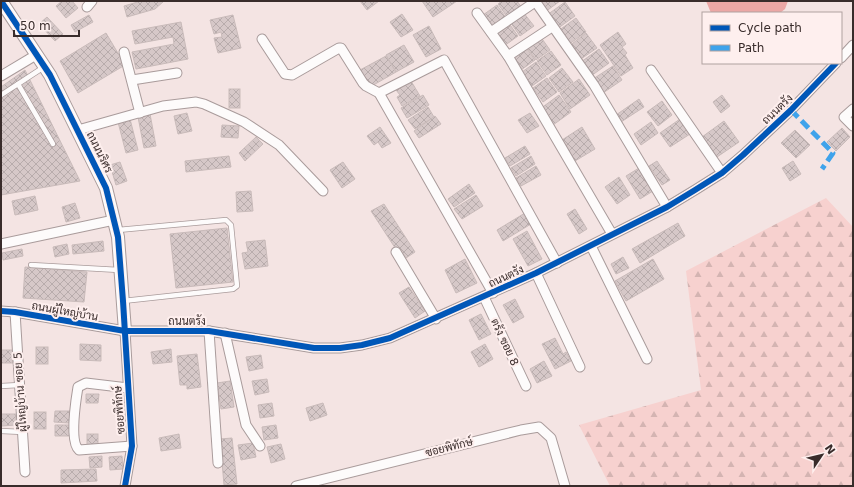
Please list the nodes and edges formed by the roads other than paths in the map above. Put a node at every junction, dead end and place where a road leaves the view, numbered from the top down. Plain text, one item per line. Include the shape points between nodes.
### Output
1 (1, 1) edge
2 (535, 2) edge
3 (477, 13) dead end
4 (552, 26) junction
5 (491, 32) junction
6 (262, 39) dead end
7 (852, 49) edge
8 (124, 52) dead end
9 (36, 55) junction
10 (508, 56) junction
11 (842, 57) edge
12 (835, 64) edge
13 (44, 66) junction
14 (651, 70) dead end
15 (177, 73) dead end
16 (1, 76) edge
17 (132, 80) junction
18 (18, 84) junction
19 (379, 93) junction
20 (1, 95) edge
21 (853, 109) edge
22 (140, 113) junction
23 (853, 126) edge
24 (78, 130) junction
25 (53, 144) dead end
26 (722, 172) junction
27 (323, 190) dead end
28 (668, 207) junction
29 (115, 225) junction
30 (612, 234) junction
31 (1, 244) edge
32 (591, 246) junction
33 (396, 252) dead end
34 (557, 263) junction
35 (31, 265) dead end
36 (121, 270) junction
37 (536, 273) junction
38 (493, 293) junction
39 (484, 297) junction
40 (123, 301) junction
41 (1, 311) edge
42 (15, 312) junction
43 (436, 319) junction
44 (124, 331) junction
45 (209, 331) junction
46 (225, 333) junction
47 (647, 358) dead end
48 (580, 367) dead end
49 (20, 385) junction
50 (1, 386) edge
51 (526, 386) dead end
52 (128, 388) junction
53 (1, 432) edge
54 (23, 432) junction
55 (132, 446) junction
56 (260, 446) dead end
57 (218, 463) dead end
58 (25, 472) dead end
59 (125, 486) edge
60 (296, 486) edge
61 (565, 486) edge

1 - 9 street, ถนนนริศร
2 - 4 street
2 - 5 street
3 - 5 street
4 - 10 street
4 - 28 street via 594,85
5 - 10 street
6 - 19 street via 285,74 289,75 341,48 363,84
7 - 11 street
8 - 17 street
9 - 13 street, ถนนนริศร
9 - 16 street
10 - 30 street
12 - 26 street, ถนนตรัง via 792,110
13 - 18 lane
13 - 24 street, ถนนนริศร
14 - 26 street
15 - 17 street
17 - 22 street
18 - 20 lane
18 - 25 lane
19 - 34 street via 444,60
19 - 38 street
21 - 23 street via 844,117
22 - 24 street
22 - 27 street via 163,106 196,102 204,104 244,122 279,145
24 - 29 street, ถนนนริศร via 106,188
26 - 28 street, ถนนตรัง
28 - 30 street, ถนนตรัง
29 - 31 street
29 - 36 street, ถนนนริศร
29 - 40 lane via 226,220 231,225 237,286 233,289
30 - 32 street, ถนนตรัง
32 - 34 street, ถนนตรัง
32 - 47 street
33 - 43 street
34 - 37 street, ถนนตรัง
35 - 36 lane
36 - 40 street, ถนนนริศร
37 - 38 street, ถนนตรัง
37 - 48 street
38 - 39 street, ถนนตรัง
39 - 43 street, ถนนตรัง
39 - 51 street, ตรัง ซอย 8
40 - 44 street, ถนนนริศร
41 - 42 street, ถนนผู้ใหญ่บ้าน
42 - 44 street, ถนนผู้ใหญ่บ้าน
42 - 49 street, ผู้ใหญ่บ้าน ซอย 5
43 - 46 street, ถนนตรัง via 390,338 340,348 314,348
44 - 45 street, ถนนตรัง
44 - 52 street, ซอยพิทักษ์
45 - 46 street, ถนนตรัง
45 - 57 street
46 - 56 street via 246,425
49 - 50 lane
49 - 54 street, ผู้ใหญ่บ้าน ซอย 5
52 - 55 street, ซอยพิทักษ์
52 - 55 street via 86,383 78,387 74,444 79,450
53 - 54 lane
54 - 58 street, ผู้ใหญ่บ้าน ซอย 5
55 - 59 street, ซอยพิทักษ์
60 - 61 street, ซอยพิทักษ์ via 539,427 551,438

